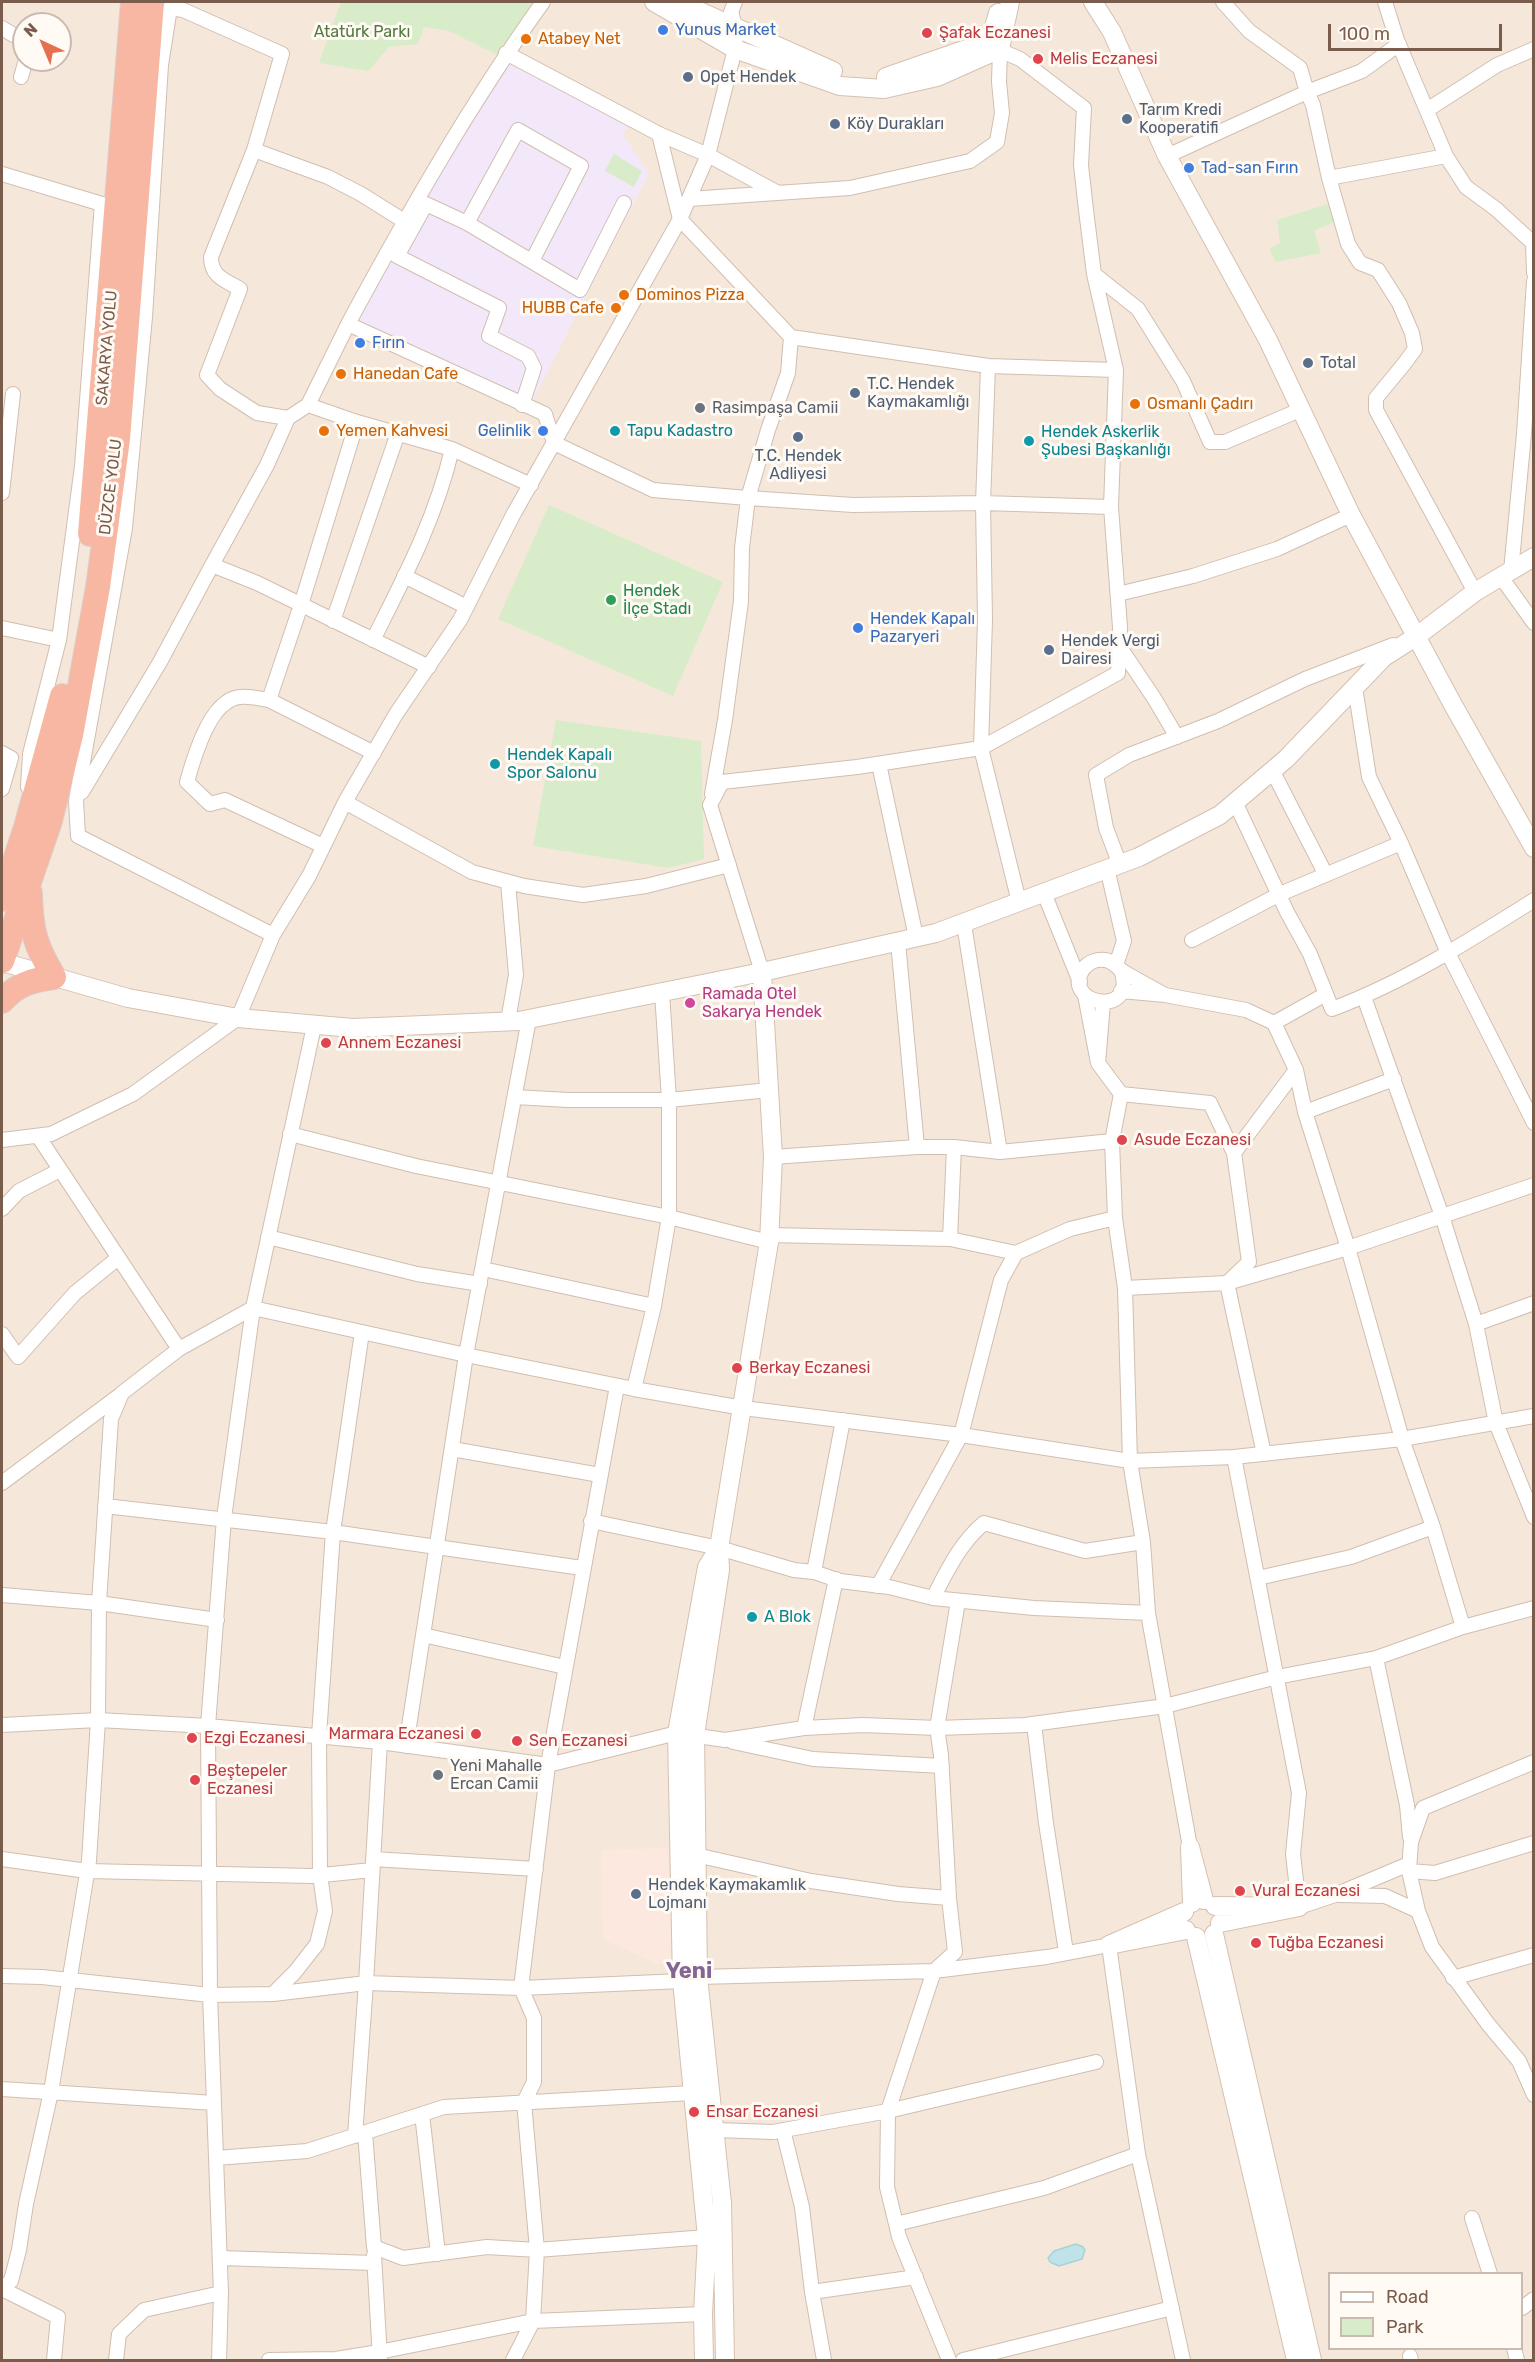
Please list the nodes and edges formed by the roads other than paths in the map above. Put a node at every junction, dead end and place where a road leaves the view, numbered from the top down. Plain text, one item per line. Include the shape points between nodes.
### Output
1 (133, 2) edge
2 (152, 2) edge
3 (543, 2) edge
4 (654, 2) edge
5 (679, 2) edge
6 (735, 2) edge
7 (1001, 2) edge
8 (1010, 2) edge
9 (1093, 2) edge
10 (1223, 2) edge
11 (1385, 2) edge
12 (736, 29) junction
13 (981, 44) junction
14 (1399, 44) junction
15 (735, 49) junction
16 (1000, 49) junction
17 (1533, 49) edge
18 (506, 53) junction
19 (22, 72) edge
20 (21, 76) dead end
21 (1307, 92) junction
22 (1428, 110) junction
23 (659, 134) junction
24 (254, 150) junction
25 (708, 155) junction
26 (1167, 156) junction
27 (1446, 156) junction
28 (2, 174) edge
29 (1329, 178) junction
30 (778, 193) junction
31 (689, 199) junction
32 (624, 203) dead end
33 (680, 219) junction
34 (404, 221) junction
35 (467, 223) junction
36 (1533, 243) edge
37 (532, 261) junction
38 (1533, 273) edge
39 (1094, 274) junction
40 (1533, 281) edge
41 (348, 324) junction
42 (791, 337) junction
43 (988, 366) junction
44 (1116, 370) junction
45 (13, 394) dead end
46 (308, 405) junction
47 (522, 405) junction
48 (1302, 409) junction
49 (288, 418) junction
50 (357, 422) junction
51 (398, 433) junction
52 (554, 443) junction
53 (452, 449) junction
54 (531, 485) junction
55 (2, 493) edge
56 (748, 498) junction
57 (983, 503) junction
58 (1111, 507) junction
59 (1351, 516) junction
60 (1533, 557) edge
61 (212, 565) junction
62 (1506, 574) junction
63 (404, 576) junction
64 (1475, 592) junction
65 (1118, 594) junction
66 (301, 605) junction
67 (467, 607) junction
68 (333, 621) junction
69 (1533, 623) edge
70 (2, 628) edge
71 (1417, 636) junction
72 (59, 640) junction
73 (373, 640) junction
74 (1119, 646) junction
75 (429, 667) junction
76 (1355, 687) junction
77 (269, 700) junction
78 (1177, 737) junction
79 (981, 748) junction
80 (2, 753) edge
81 (374, 753) junction
82 (879, 764) junction
83 (1272, 770) junction
84 (2, 789) edge
85 (76, 801) junction
86 (345, 802) junction
87 (1235, 802) junction
88 (710, 805) junction
89 (26, 827) junction
90 (1401, 843) junction
91 (323, 846) junction
92 (1533, 848) edge
93 (729, 865) junction
94 (1113, 866) junction
95 (1326, 875) junction
96 (30, 879) junction
97 (508, 882) junction
98 (3, 892) edge
99 (1044, 893) junction
100 (1280, 894) junction
101 (1533, 900) edge
102 (1019, 902) junction
103 (964, 924) junction
104 (273, 935) junction
105 (916, 937) junction
106 (1192, 940) dead end
107 (898, 942) junction
108 (1448, 953) junction
109 (2, 962) edge
110 (1119, 967) junction
111 (762, 972) junction
112 (54, 977) junction
113 (1082, 988) junction
114 (662, 992) junction
115 (1121, 992) junction
116 (1326, 994) junction
117 (1165, 995) junction
118 (1364, 997) junction
119 (2, 1001) edge
120 (1103, 1003) junction
121 (238, 1018) junction
122 (529, 1019) junction
123 (508, 1021) junction
124 (1274, 1023) junction
125 (314, 1026) junction
126 (1098, 1062) junction
127 (1296, 1070) junction
128 (1394, 1079) junction
129 (769, 1090) junction
130 (1121, 1094) junction
131 (515, 1097) junction
132 (669, 1100) junction
133 (1305, 1112) junction
134 (1533, 1123) edge
135 (290, 1134) junction
136 (38, 1136) junction
137 (2, 1140) edge
138 (1112, 1141) junction
139 (917, 1146) junction
140 (954, 1147) junction
141 (1000, 1152) junction
142 (1234, 1153) junction
143 (773, 1157) junction
144 (60, 1170) junction
145 (500, 1182) junction
146 (1533, 1185) edge
147 (2, 1209) edge
148 (1442, 1216) junction
149 (669, 1217) junction
150 (1115, 1218) junction
151 (268, 1237) junction
152 (769, 1238) junction
153 (950, 1239) junction
154 (1348, 1248) junction
155 (1016, 1253) junction
156 (118, 1258) junction
157 (483, 1269) junction
158 (1227, 1283) junction
159 (480, 1284) junction
160 (1125, 1288) junction
161 (1533, 1303) edge
162 (654, 1306) junction
163 (253, 1308) junction
164 (1476, 1324) junction
165 (362, 1332) junction
166 (2, 1334) edge
167 (179, 1349) junction
168 (466, 1355) junction
169 (617, 1386) junction
170 (634, 1389) junction
171 (122, 1393) junction
172 (743, 1408) junction
173 (1533, 1416) edge
174 (843, 1420) junction
175 (1496, 1423) junction
176 (961, 1435) junction
177 (1402, 1439) junction
178 (452, 1449) junction
179 (1264, 1454) junction
180 (1234, 1457) junction
181 (1130, 1461) junction
182 (600, 1475) junction
183 (2, 1483) edge
184 (105, 1506) junction
185 (1533, 1517) edge
186 (224, 1518) junction
187 (591, 1521) junction
188 (1433, 1527) junction
189 (333, 1532) junction
190 (1143, 1542) junction
191 (437, 1548) junction
192 (719, 1548) junction
193 (582, 1568) junction
194 (814, 1572) junction
195 (1258, 1578) junction
196 (836, 1579) junction
197 (878, 1586) junction
198 (2, 1595) edge
199 (933, 1598) junction
200 (958, 1601) junction
201 (99, 1603) junction
202 (1533, 1608) edge
203 (1148, 1613) junction
204 (216, 1620) junction
205 (1463, 1627) junction
206 (423, 1635) junction
207 (1376, 1658) junction
208 (565, 1667) junction
209 (1277, 1677) junction
210 (1166, 1706) junction
211 (98, 1720) junction
212 (1034, 1724) junction
213 (2, 1725) edge
214 (208, 1726) junction
215 (804, 1728) junction
216 (937, 1728) junction
217 (686, 1734) junction
218 (319, 1736) junction
219 (725, 1740) junction
220 (380, 1742) junction
221 (406, 1746) junction
222 (1533, 1762) edge
223 (548, 1765) junction
224 (942, 1767) junction
225 (1410, 1842) junction
226 (1533, 1843) edge
227 (1190, 1847) joint
228 (696, 1855) junction
229 (2, 1858) edge
230 (372, 1864) junction
231 (1409, 1867) junction
232 (536, 1869) junction
233 (87, 1871) junction
234 (209, 1873) junction
235 (320, 1875) junction
236 (1335, 1895) junction
237 (949, 1898) junction
238 (1299, 1907) junction
239 (1418, 1911) junction
240 (1201, 1918) junction
241 (1109, 1945) junction
242 (1066, 1952) junction
243 (1533, 1955) edge
244 (934, 1971) junction
245 (2, 1976) edge
246 (1453, 1978) junction
247 (690, 1979) junction
248 (68, 1980) junction
249 (366, 1983) junction
250 (521, 1988) junction
251 (273, 1994) junction
252 (210, 1995) junction
253 (1096, 2062) dead end
254 (2, 2089) edge
255 (51, 2092) junction
256 (692, 2093) junction
257 (1533, 2093) edge
258 (524, 2102) junction
259 (214, 2103) junction
260 (888, 2111) junction
261 (422, 2114) junction
262 (716, 2130) junction
263 (783, 2130) junction
264 (360, 2134) junction
265 (1138, 2154) junction
266 (216, 2158) junction
267 (1472, 2218) dead end
268 (896, 2224) junction
269 (707, 2237) junction
270 (374, 2247) junction
271 (537, 2250) junction
272 (438, 2254) junction
273 (220, 2258) junction
274 (374, 2263) junction
275 (1489, 2272) edge
276 (916, 2277) junction
277 (2, 2289) edge
278 (812, 2292) junction
279 (221, 2293) junction
280 (1172, 2308) junction
281 (703, 2314) junction
282 (533, 2320) junction
283 (379, 2356) edge
284 (54, 2361) edge
285 (116, 2361) edge
286 (219, 2361) edge
287 (269, 2361) edge
288 (513, 2361) edge
289 (704, 2361) edge
290 (725, 2361) edge
291 (824, 2361) edge
292 (949, 2361) edge
293 (963, 2361) edge
294 (1183, 2361) edge
295 (1296, 2361) edge
296 (1312, 2361) edge

1 - 89 highway, SAKARYA YOLU via 86,574 57,718
2 - 96 highway, DÜZCE YOLU via 118,439 98,587 71,735 50,821
3 - 18 street
4 - 15 main road
5 - 12 main road
6 - 12 street via 731,12
7 - 13 main road via 992,34
8 - 16 main road
9 - 26 main road via 1112,32
10 - 21 street via 1249,31 1300,68
11 - 14 street
12 - 13 main road via 833,71 861,78 891,76
12 - 15 street
13 - 16 street
14 - 21 street via 1362,71
14 - 22 street
15 - 16 main road via 840,86 884,89 937,76
15 - 25 street
16 - 30 street via 1002,113 997,142 970,161 850,188
16 - 39 street via 1020,59 1084,108 1081,165
17 - 22 street via 1497,65
18 - 23 street
18 - 34 street
19 - 20 street
21 - 26 street
21 - 29 street
22 - 27 street
23 - 25 street
23 - 33 street
24 - 34 street via 328,177
24 - 49 street via 211,257 211,267 219,278 240,289 207,375 220,389 257,413
24 - 85 street via 282,54 183,10 170,8 161,65 145,317 125,528
25 - 30 street
25 - 31 street
26 - 48 main road
27 - 29 street
27 - 36 street via 1466,186
28 - 72 street via 102,204 82,466
29 - 64 street via 1348,244 1360,263 1378,270 1412,333 1415,349 1376,398 1376,410
30 - 31 street
31 - 33 street
32 - 37 street via 580,290
33 - 42 street
33 - 52 street
34 - 41 street
35 - 37 street
35 - 37 street via 518,130 581,166
35 - 47 street via 426,204 397,256 499,308 489,336 528,356 534,368
36 - 38 street
39 - 44 street
39 - 48 street via 1138,309 1183,381 1210,442 1226,442
40 - 62 street via 1526,413
41 - 46 street
41 - 47 street
42 - 43 street
42 - 56 street via 788,374
43 - 44 street
43 - 57 street
44 - 58 street
45 - 55 street
46 - 49 street
46 - 50 street
47 - 52 street via 545,414
48 - 59 main road
49 - 61 street
50 - 51 street
50 - 66 street
51 - 53 street
51 - 68 street
52 - 54 street
52 - 56 street via 653,490
53 - 54 street
53 - 63 street via 428,528
54 - 67 street
56 - 57 street via 853,505
56 - 88 street via 741,601
57 - 58 street
57 - 79 street
58 - 65 street
59 - 65 street via 1277,549 1193,576
59 - 71 main road
60 - 62 main road
61 - 66 street
61 - 85 street via 160,662
62 - 64 main road
62 - 69 street
63 - 67 street
63 - 73 street
64 - 71 main road
65 - 74 street
66 - 68 street
66 - 77 street
67 - 75 street
68 - 73 street
70 - 72 street
71 - 76 main road via 1384,657
71 - 78 street
71 - 92 main road
72 - 89 street via 30,754
73 - 75 street
74 - 78 street
74 - 79 street via 1118,673
75 - 81 street
76 - 83 main road
76 - 90 street via 1369,777
77 - 81 street
77 - 91 street via 242,696 227,701 214,716 187,782 210,804 225,800
78 - 94 street via 1130,755 1096,776
79 - 82 street
79 - 102 street
80 - 84 street via 11,758
81 - 86 street
82 - 88 street via 722,783
82 - 105 street
83 - 87 main road
83 - 95 street
85 - 104 street via 78,836
86 - 91 street
86 - 97 street via 472,872
87 - 94 main road via 1220,815 1139,857
87 - 100 street
88 - 93 street
89 - 98 highway, SAKARYA YOLU
90 - 95 street
90 - 108 street
91 - 104 street
93 - 97 street via 646,886 583,895
93 - 111 street
94 - 99 main road
94 - 110 street via 1124,941
95 - 100 street
96 - 109 highway, DÜZCE YOLU
96 - 112 highway via 32,931
97 - 123 street via 516,975
99 - 102 main road
99 - 113 street
100 - 106 street
100 - 116 street
101 - 108 street
102 - 103 main road
103 - 105 main road
103 - 141 street
104 - 121 street
105 - 107 main road
107 - 111 main road
107 - 139 street
108 - 118 street
108 - 134 street
109 - 112 main road
110 - 113 street via 1110,961 1096,960 1084,968
110 - 115 street via 1123,977
110 - 117 street
111 - 114 main road
111 - 129 main road
112 - 119 highway via 27,981
112 - 121 main road via 128,998
113 - 120 street via 1096,1002
113 - 126 street
114 - 122 main road
114 - 132 street
115 - 117 street
115 - 120 street
116 - 118 street via 1332,1009
116 - 124 street
117 - 124 street via 1246,1010
118 - 128 street
120 - 126 street
121 - 125 main road
121 - 136 street via 133,1094 51,1134
122 - 123 main road
122 - 131 street
123 - 125 main road via 353,1028
124 - 127 street
125 - 135 street
126 - 130 street
127 - 133 street
127 - 142 street
128 - 133 street
128 - 148 street
129 - 132 street
129 - 143 main road
130 - 138 street
130 - 142 street via 1210,1102
131 - 132 street
131 - 145 street
132 - 149 street
133 - 154 street
135 - 145 street via 416,1166
135 - 151 street
136 - 137 street
136 - 144 street
138 - 141 street
138 - 150 street
139 - 140 street
139 - 143 street
140 - 141 street
140 - 153 street
142 - 158 street via 1249,1262
143 - 152 main road
144 - 147 street via 20,1191
144 - 156 street
145 - 149 street
145 - 157 street
146 - 148 street
148 - 154 street
148 - 164 street
149 - 152 street
149 - 162 street
150 - 155 street via 1070,1229
150 - 160 street
151 - 159 street via 417,1274
151 - 163 street
152 - 153 street
152 - 172 main road
153 - 155 street
154 - 158 street
154 - 177 street
155 - 176 street via 1001,1280
156 - 166 street via 75,1293 18,1357
156 - 167 street
157 - 159 street
157 - 162 street
158 - 160 street
158 - 179 street
159 - 168 street
160 - 181 street
161 - 164 street
162 - 170 street
163 - 165 street
163 - 167 street
163 - 186 street
164 - 175 street
165 - 168 street
165 - 189 street
167 - 171 street
168 - 169 street
168 - 178 street
169 - 170 street
169 - 182 street
170 - 172 street
171 - 183 street
171 - 184 street via 111,1419
172 - 174 street
172 - 192 main road
173 - 175 street
174 - 176 street
174 - 194 street
175 - 177 street
175 - 185 street
176 - 181 street
176 - 197 street
177 - 179 street
177 - 188 street
178 - 182 street
178 - 191 street
179 - 180 street
180 - 181 street
180 - 195 street
181 - 190 street
182 - 187 street
184 - 186 street
184 - 201 street
186 - 189 street
186 - 204 street
187 - 192 street
187 - 193 street
188 - 195 street via 1350,1557
188 - 205 street
189 - 191 street
189 - 218 street
190 - 199 street via 1085,1551 984,1523 970,1535
190 - 203 street
191 - 193 street
191 - 206 street
192 - 194 street
192 - 217 main road via 707,1567
193 - 208 street
194 - 196 street
195 - 209 street
196 - 197 street
196 - 215 street
197 - 199 street
198 - 201 street
199 - 200 street
200 - 203 street
200 - 216 street
201 - 204 street
201 - 211 street
202 - 205 street
203 - 210 street
204 - 214 street
205 - 207 street
206 - 208 street
206 - 221 street
207 - 209 street
207 - 225 street via 1407,1805
208 - 223 street
209 - 210 street
209 - 238 street via 1299,1793 1293,1854
210 - 212 street
210 - 227 street
211 - 213 street
211 - 214 street
211 - 233 street
212 - 216 street
212 - 242 street
214 - 218 street
214 - 234 street
215 - 216 street
215 - 219 street
216 - 224 street
217 - 219 street
217 - 223 street
217 - 228 main road
217 - 247 main road
218 - 220 street
218 - 235 street
219 - 224 street via 813,1759
220 - 221 street
220 - 230 street
221 - 223 street
222 - 225 street via 1423,1808
223 - 232 street
224 - 237 street
225 - 231 street
226 - 231 street via 1435,1873
227 - 240 main road
228 - 237 street via 811,1881
228 - 247 main road
229 - 233 street
230 - 232 street
230 - 235 street
230 - 249 street
231 - 236 street
231 - 239 street
232 - 250 street
233 - 234 street
233 - 248 street
234 - 235 street
234 - 252 street
235 - 251 street via 324,1911 317,1944
236 - 238 street
236 - 239 street via 1385,1896
237 - 244 street via 955,1952
238 - 240 main road
239 - 246 street via 1432,1947
240 - 241 main road
240 - 295 main road
240 - 296 main road
241 - 242 street
241 - 265 street
242 - 244 street
243 - 246 street
244 - 247 street
244 - 260 street
245 - 248 street
246 - 257 street via 1519,2061
247 - 250 street
247 - 256 main road
247 - 262 main road
248 - 252 street
248 - 255 street
249 - 250 street
249 - 251 street
249 - 264 street
250 - 258 street via 534,2018 534,2082
251 - 252 street
252 - 259 street
253 - 260 street
254 - 255 street
255 - 259 street
255 - 277 street via 19,2250 11,2281
256 - 258 street
256 - 269 main road
258 - 261 street via 444,2108
258 - 271 street
259 - 266 street
260 - 263 street
260 - 268 street via 887,2187
261 - 264 street
261 - 272 street
262 - 263 street
262 - 290 main road via 722,2203
263 - 278 street via 802,2207
264 - 266 street via 307,2151
264 - 270 street
265 - 268 street via 1044,2188
265 - 280 street
266 - 273 street
267 - 275 street
268 - 276 street
269 - 271 street
269 - 281 main road
270 - 272 street via 403,2258
270 - 274 street
271 - 272 street via 487,2247
271 - 282 street
273 - 274 street
273 - 279 street
274 - 283 street
276 - 278 street
276 - 292 street
277 - 284 street via 58,2317
278 - 291 street
279 - 285 street via 144,2310 119,2334
279 - 286 street
280 - 293 street
280 - 294 street
281 - 282 street
281 - 289 main road
282 - 283 street
282 - 288 street
283 - 287 street

